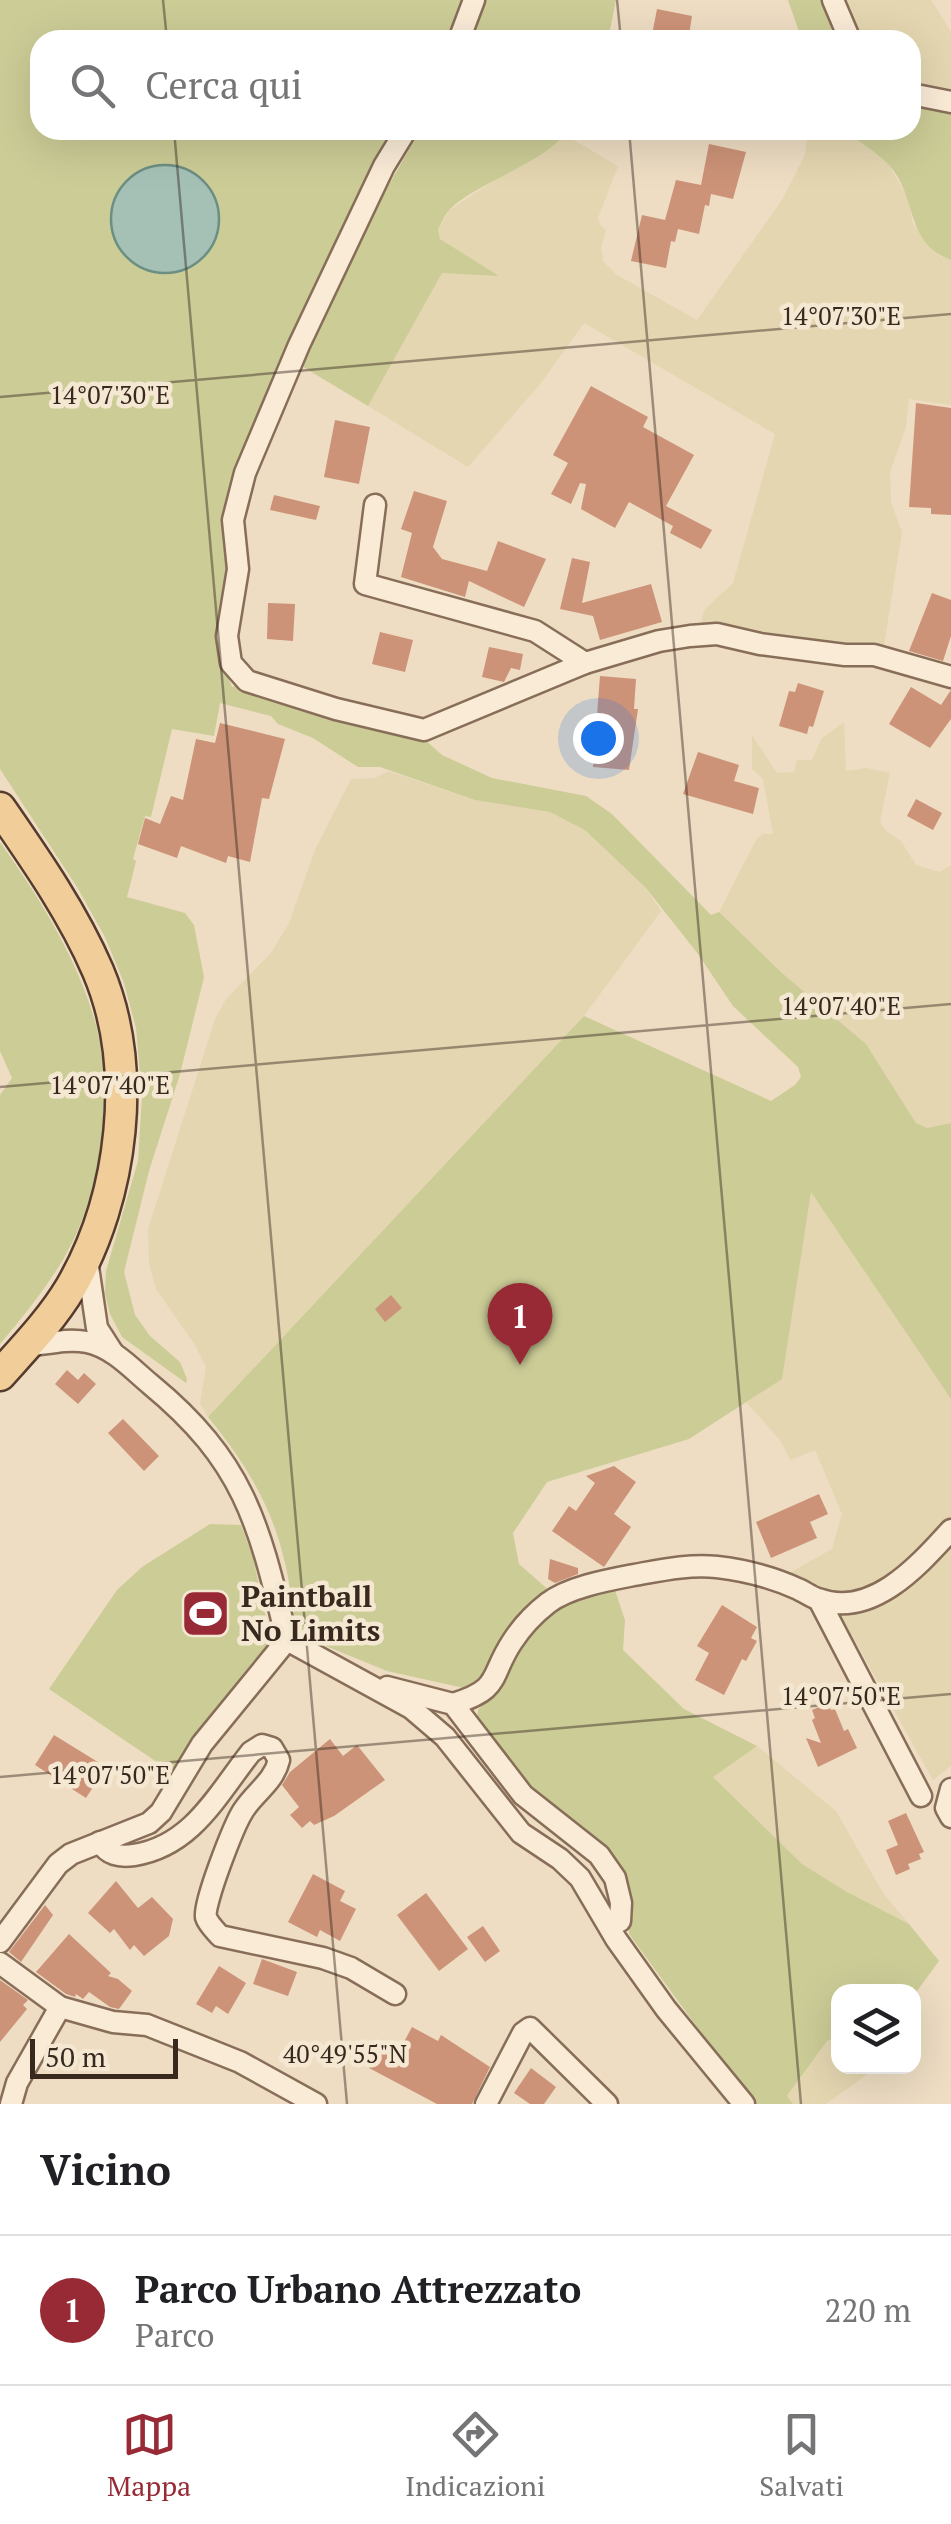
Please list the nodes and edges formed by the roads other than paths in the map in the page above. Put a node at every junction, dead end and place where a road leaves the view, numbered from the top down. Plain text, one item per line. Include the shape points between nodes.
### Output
1 (474, 0) edge
2 (833, 0) edge
3 (463, 30) edge
4 (846, 30) edge
5 (921, 96) edge
6 (951, 102) edge
7 (400, 140) edge
8 (375, 505) dead end
9 (585, 663) junction
10 (951, 677) edge
11 (0, 808) edge
12 (86, 1256) junction
13 (57, 1307) junction
14 (93, 1335) junction
15 (26, 1346) junction
16 (0, 1375) edge
17 (951, 1530) edge
18 (819, 1600) junction
19 (287, 1640) junction
20 (365, 1684) junction
21 (453, 1704) junction
22 (951, 1790) edge
23 (922, 1796) dead end
24 (951, 1817) edge
25 (100, 1842) junction
26 (620, 1920) dead end
27 (0, 1942) edge
28 (0, 1963) edge
29 (395, 1994) dead end
30 (60, 2007) junction
31 (11, 2104) edge
32 (316, 2104) edge
33 (486, 2104) edge
34 (607, 2104) edge
35 (744, 2104) edge

1 - 3 street
2 - 4 street
5 - 6 street
7 - 9 street via 244,474 233,520 238,569 228,636 232,663 248,681 424,730
8 - 9 street via 365,584 535,630
9 - 10 street via 659,641 718,634 874,655
11 - 12 main road via 80,935 112,1018 119,1059 115,1158
12 - 13 main road
12 - 14 street
13 - 14 street
13 - 15 main road
14 - 15 street
14 - 19 street via 178,1408 242,1489 262,1538
15 - 16 main road
17 - 18 street via 890,1588 842,1603
18 - 21 street via 795,1587 716,1567 679,1567 575,1591 538,1612 484,1690
18 - 23 street
19 - 20 street
19 - 25 street via 202,1744 150,1823
20 - 21 street
20 - 35 street via 412,1708 445,1737 520,1834 580,1878 666,2010
21 - 26 street via 523,1796 599,1855 615,1878
22 - 24 street
25 - 27 street via 58,1864
25 - 29 street via 106,1852 127,1856 161,1850 186,1834 252,1752 272,1748 276,1772 242,1812 204,1914 220,1936 324,1958
28 - 30 street
30 - 31 street via 16,2083
30 - 32 street via 147,2024 240,2062
33 - 34 street via 530,2028

